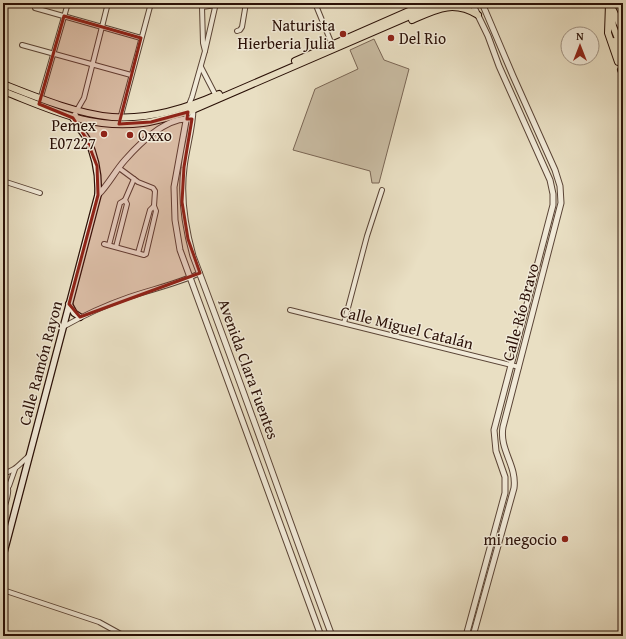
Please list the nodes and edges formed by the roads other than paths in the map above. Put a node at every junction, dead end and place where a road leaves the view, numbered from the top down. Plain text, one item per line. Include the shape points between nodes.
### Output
1 (68, 3) edge
2 (108, 3) edge
3 (151, 3) edge
4 (246, 3) edge
5 (315, 3) edge
6 (472, 3) edge
7 (482, 3) edge
8 (609, 3) edge
9 (216, 4) edge
10 (434, 4) edge
11 (202, 5) edge
12 (35, 8) dead end
13 (478, 15) junction
14 (64, 16) junction
15 (102, 26) junction
16 (622, 27) edge
17 (384, 28) junction
18 (238, 31) dead end
19 (141, 38) junction
20 (623, 42) edge
21 (22, 46) dead end
22 (333, 47) junction
23 (501, 48) junction
24 (494, 51) junction
25 (623, 51) edge
26 (205, 52) junction
27 (53, 55) junction
28 (620, 61) edge
29 (92, 65) junction
30 (201, 66) junction
31 (131, 75) junction
32 (512, 76) junction
33 (505, 79) junction
34 (3, 84) edge
35 (3, 91) edge
36 (216, 96) junction
37 (40, 101) junction
38 (77, 110) junction
39 (190, 112) junction
40 (120, 117) junction
41 (73, 118) junction
42 (120, 124) junction
43 (119, 168) junction
44 (134, 179) junction
45 (3, 181) edge
46 (382, 190) dead end
47 (40, 193) dead end
48 (97, 198) junction
49 (125, 200) junction
50 (154, 206) junction
51 (116, 248) junction
52 (138, 253) junction
53 (548, 256) junction
54 (539, 257) junction
55 (200, 273) junction
56 (190, 278) junction
57 (69, 304) junction
58 (290, 310) dead end
59 (80, 317) junction
60 (344, 323) junction
61 (63, 327) junction
62 (511, 365) junction
63 (519, 367) junction
64 (30, 454) junction
65 (14, 469) junction
66 (3, 473) edge
67 (3, 478) edge
68 (8, 487) junction
69 (3, 512) edge
70 (3, 528) edge
71 (9, 533) junction
72 (3, 556) edge
73 (480, 588) junction
74 (3, 590) edge
75 (486, 590) junction
76 (118, 635) edge
77 (126, 636) edge
78 (321, 636) edge
79 (332, 636) edge
80 (466, 636) edge
81 (473, 636) edge

1 - 14 street
2 - 15 street
3 - 19 street
4 - 18 street via 242,27
5 - 22 street
6 - 13 street, Calle Río Bravo
7 - 23 street, Calle Río Bravo
8 - 16 main road
8 - 20 main road
8 - 25 main road via 613,26
8 - 28 main road via 608,33
9 - 11 street
9 - 26 street
10 - 17 main road
10 - 22 main road
11 - 26 street
12 - 14 street
13 - 17 main road via 470,8 450,4 389,30
13 - 24 street, Calle Río Bravo
14 - 15 street
14 - 27 street
15 - 19 street
15 - 29 street
17 - 22 main road
19 - 31 street
21 - 27 street
22 - 36 main road
22 - 39 main road
23 - 24 street
23 - 32 street, Calle Río Bravo
24 - 33 street, Calle Río Bravo
26 - 30 street
27 - 29 street
27 - 37 street
29 - 31 street
29 - 38 street via 84,98
30 - 36 street
30 - 39 street
31 - 40 street
32 - 33 street
32 - 53 street, Calle Río Bravo via 560,186 560,210
33 - 54 street, Calle Río Bravo via 552,187 553,205
34 - 37 main road
35 - 37 main road
36 - 39 main road
37 - 38 main road
37 - 41 main road via 54,112
38 - 40 main road
38 - 41 main road
39 - 40 main road
39 - 42 main road via 150,122
39 - 43 street, Calle Ramón Rayon via 160,128
39 - 55 street, Avenida Clara Fuentes via 182,202 188,239
39 - 56 street, Avenida Clara Fuentes via 174,187 180,250
40 - 42 street
41 - 42 main road
41 - 48 main road via 94,156 98,177
43 - 44 street
43 - 48 street, Calle Ramón Rayon
44 - 49 street
44 - 50 street via 154,189
45 - 47 street
46 - 60 street
48 - 57 main road, Calle Ramón Rayon
49 - 51 street via 127,204
49 - 51 street via 120,203 107,245
50 - 52 street via 150,210
50 - 52 street via 156,211 146,254
51 - 52 street
53 - 54 street
53 - 63 street, Calle Río Bravo
54 - 62 street, Calle Río Bravo
55 - 56 street
55 - 79 street, Avenida Clara Fuentes
56 - 59 street
56 - 78 street, Avenida Clara Fuentes
57 - 59 main road
57 - 61 main road, Calle Ramón Rayon
58 - 60 street, Calle Miguel Catalán
59 - 61 street
60 - 62 street, Calle Miguel Catalán
61 - 64 main road, Calle Ramón Rayon
62 - 63 street, Calle Miguel Catalán
62 - 73 street, Calle Río Bravo via 494,434 496,451 505,477 505,493
63 - 75 street, Calle Río Bravo via 502,431 514,474 514,488
64 - 65 street
64 - 71 main road, Calle Ramón Rayon
65 - 66 street
65 - 68 street
67 - 68 street
68 - 69 street
70 - 71 street
71 - 72 main road, Calle Ramón Rayon
73 - 75 street
73 - 80 street, Calle Río Bravo
74 - 76 street via 99,622
75 - 81 street, Calle Río Bravo
76 - 77 street

